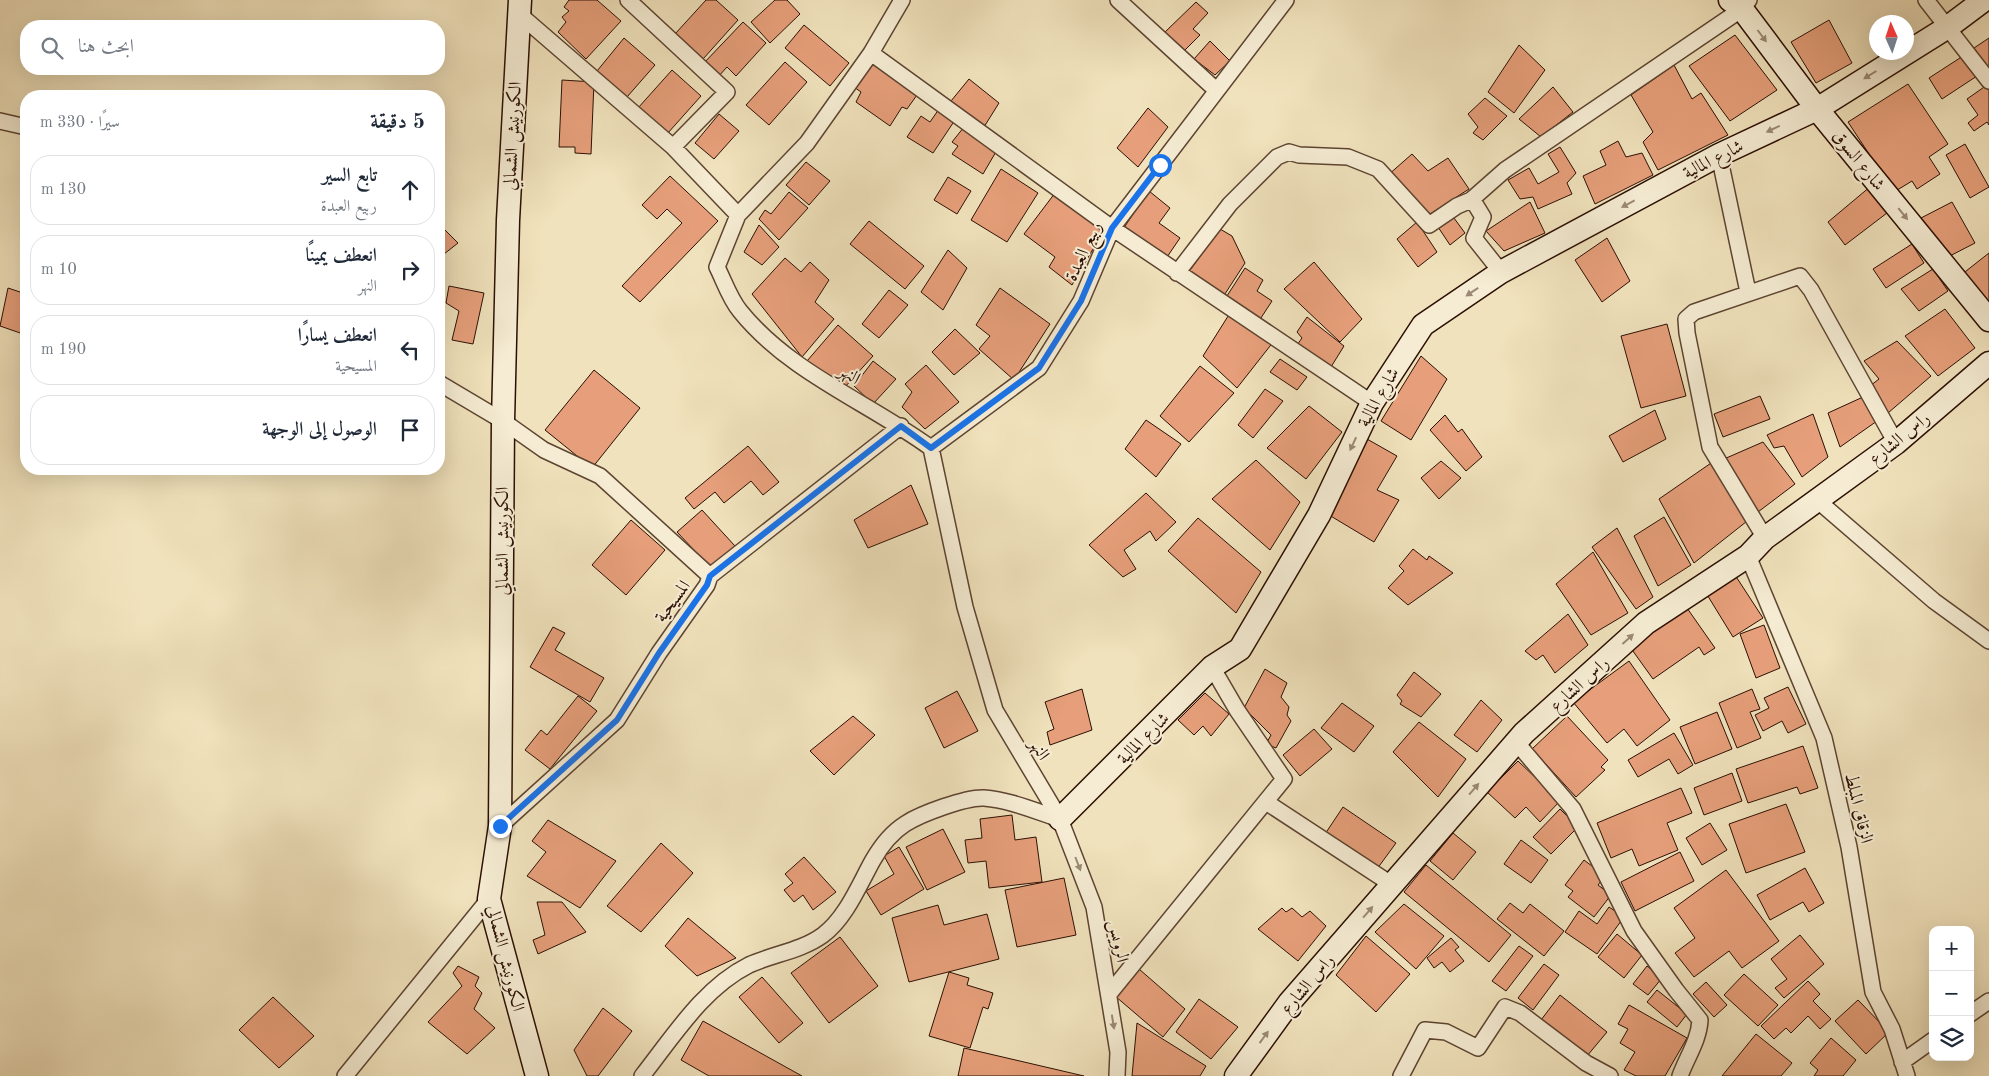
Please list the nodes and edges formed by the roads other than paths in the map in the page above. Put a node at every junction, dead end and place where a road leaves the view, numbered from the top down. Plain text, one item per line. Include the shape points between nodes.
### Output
1 (628, 0) edge
2 (902, 0) edge
3 (1118, 0) edge
4 (1286, 0) edge
5 (1926, 0) edge
6 (1984, 0) edge
7 (1740, 3) edge
8 (520, 7) edge
9 (1948, 27) junction
10 (871, 53) junction
11 (1989, 81) edge
12 (1216, 90) junction
13 (1817, 109) junction
14 (0, 121) edge
15 (20, 126) edge
16 (673, 147) junction
17 (1720, 155) junction
18 (1472, 199) junction
19 (738, 215) junction
20 (1112, 228) junction
21 (1501, 272) junction
22 (1177, 273) junction
23 (1748, 292) junction
24 (1989, 320) edge
25 (1989, 363) edge
26 (445, 387) edge
27 (1372, 403) junction
28 (503, 421) junction
29 (901, 426) junction
30 (1896, 443) junction
31 (931, 448) junction
32 (1817, 500) junction
33 (1765, 538) junction
34 (1748, 556) junction
35 (710, 576) junction
36 (1989, 642) edge
37 (1212, 667) junction
38 (1516, 742) junction
39 (1266, 802) junction
40 (1060, 818) junction
41 (500, 826) junction
42 (1391, 884) junction
43 (489, 900) junction
44 (1109, 994) junction
45 (1989, 1001) edge
46 (1974, 1011) edge
47 (1929, 1044) edge
48 (1904, 1069) edge
49 (1683, 1074) edge
50 (345, 1076) edge
51 (536, 1076) edge
52 (642, 1076) edge
53 (1116, 1076) edge
54 (1236, 1076) edge
55 (1401, 1076) edge
56 (1610, 1076) edge

1 - 16 street via 727,92
2 - 10 street, النهر
3 - 12 street
4 - 12 street, ربيع العبدة
5 - 9 street
6 - 9 street, شارع المالية
7 -> 13 street, شارع السوق
7 - 18 street via 1505,170
8 - 16 street
8 - 28 street, الكورنيش الشمالي via 508,220
9 - 11 street
9 -> 13 street, شارع المالية
10 - 19 street, النهر via 807,143
10 - 20 street
12 - 20 street, ربيع العبدة
13 -> 17 street, شارع المالية
13 -> 24 street, شارع السوق
14 - 15 street
16 - 19 street
17 -> 21 street, شارع المالية
17 - 23 street
18 - 21 street via 1484,217 1474,238
18 - 22 street via 1429,225 1378,169 1348,157 1289,152 1276,157 1230,204
19 - 29 street, النهر via 717,267 739,309 769,343 845,394
20 - 22 street
20 - 31 street, ربيع العبدة via 1081,301 1039,368
21 -> 27 street, شارع المالية via 1423,325
22 - 27 street
23 - 30 street via 1800,276 1811,290
23 - 33 street via 1694,312 1686,320 1710,447
25 - 30 street, راس الشارع
26 - 28 street
27 -> 37 street, شارع المالية via 1319,515 1240,649
28 - 35 street via 544,450 600,476
28 - 41 street, الكورنيش الشمالي
29 - 31 street, النهر
29 - 35 street, المسيحية
30 - 32 street, راس الشارع
31 - 40 street, النهر via 965,607 994,710
32 - 33 street, راس الشارع
32 - 36 street via 1934,601
33 - 34 street, راس الشارع
38 -> 34 street, راس الشارع via 1646,623
34 - 48 street, الزقاق المبلط via 1824,738 1849,847 1873,992 1892,1029
35 - 41 street, المسيحية via 617,720
37 - 39 street via 1284,779
37 - 40 street, شارع المالية
42 -> 38 street, راس الشارع
38 - 49 street via 1573,809 1634,930 1700,1020
39 - 42 street
39 - 44 street
40 -> 44 street, الرويس via 1094,907
40 - 52 street via 982,798 961,800 906,823 879,849 841,917 823,935 802,947 749,965 720,983 697,1006
41 - 43 street, الكورنيش الشمالي
54 -> 42 street, راس الشارع via 1289,1003
43 - 50 street
43 - 51 street, الكورنيش الشمالي
44 -> 53 street, الرويس via 1118,1052
45 - 46 street
47 - 48 street
55 - 56 street via 1425,1030 1446,1032 1478,1048 1505,1007 1520,1013 1586,1063

